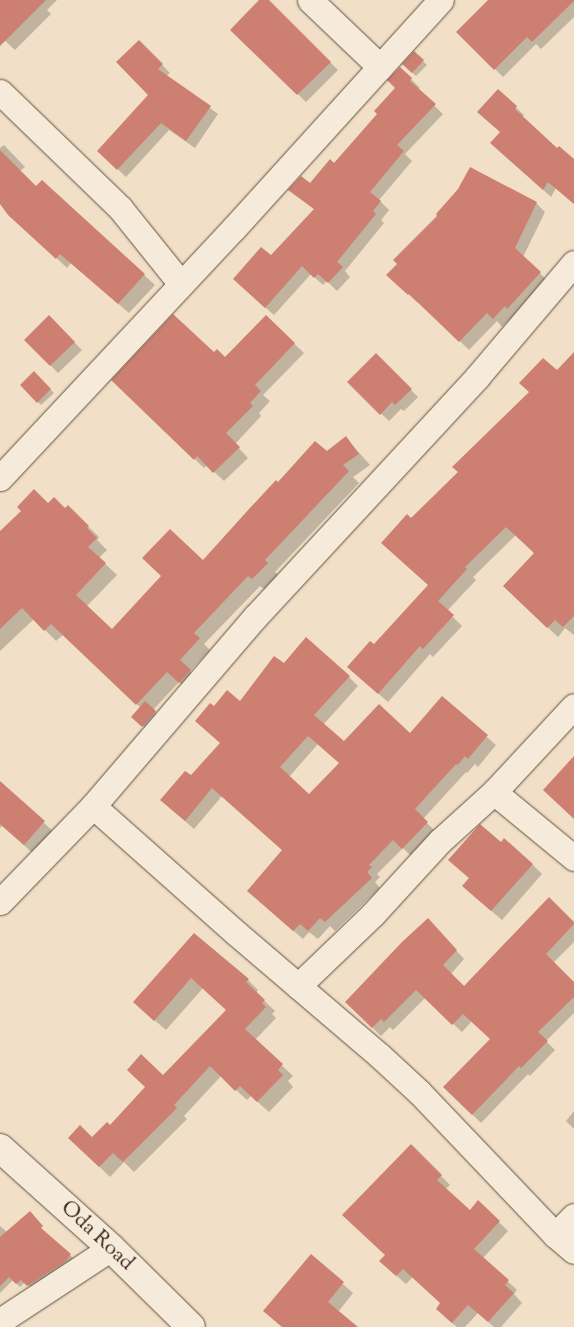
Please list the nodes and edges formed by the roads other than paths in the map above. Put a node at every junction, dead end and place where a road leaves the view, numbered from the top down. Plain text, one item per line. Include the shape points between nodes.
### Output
1 (310, 0) edge
2 (441, 0) edge
3 (380, 67) junction
4 (0, 92) edge
5 (574, 263) edge
6 (181, 284) junction
7 (0, 478) edge
8 (574, 706) edge
9 (494, 792) junction
10 (93, 806) junction
11 (574, 858) edge
12 (0, 902) edge
13 (298, 986) junction
14 (0, 1148) edge
15 (574, 1216) edge
16 (556, 1235) junction
17 (112, 1248) junction
18 (574, 1251) edge
19 (0, 1321) edge
20 (191, 1327) edge

1 - 3 street
2 - 3 street
3 - 6 street
4 - 6 street via 120,208
5 - 10 street via 478,376 255,617
6 - 7 street
8 - 9 street
9 - 11 street
9 - 13 street via 440,841 373,914
10 - 12 street
10 - 13 street
13 - 16 street via 418,1092
14 - 17 street, Oda Road
15 - 16 street
16 - 18 street
17 - 19 street
17 - 20 street, Oda Road

